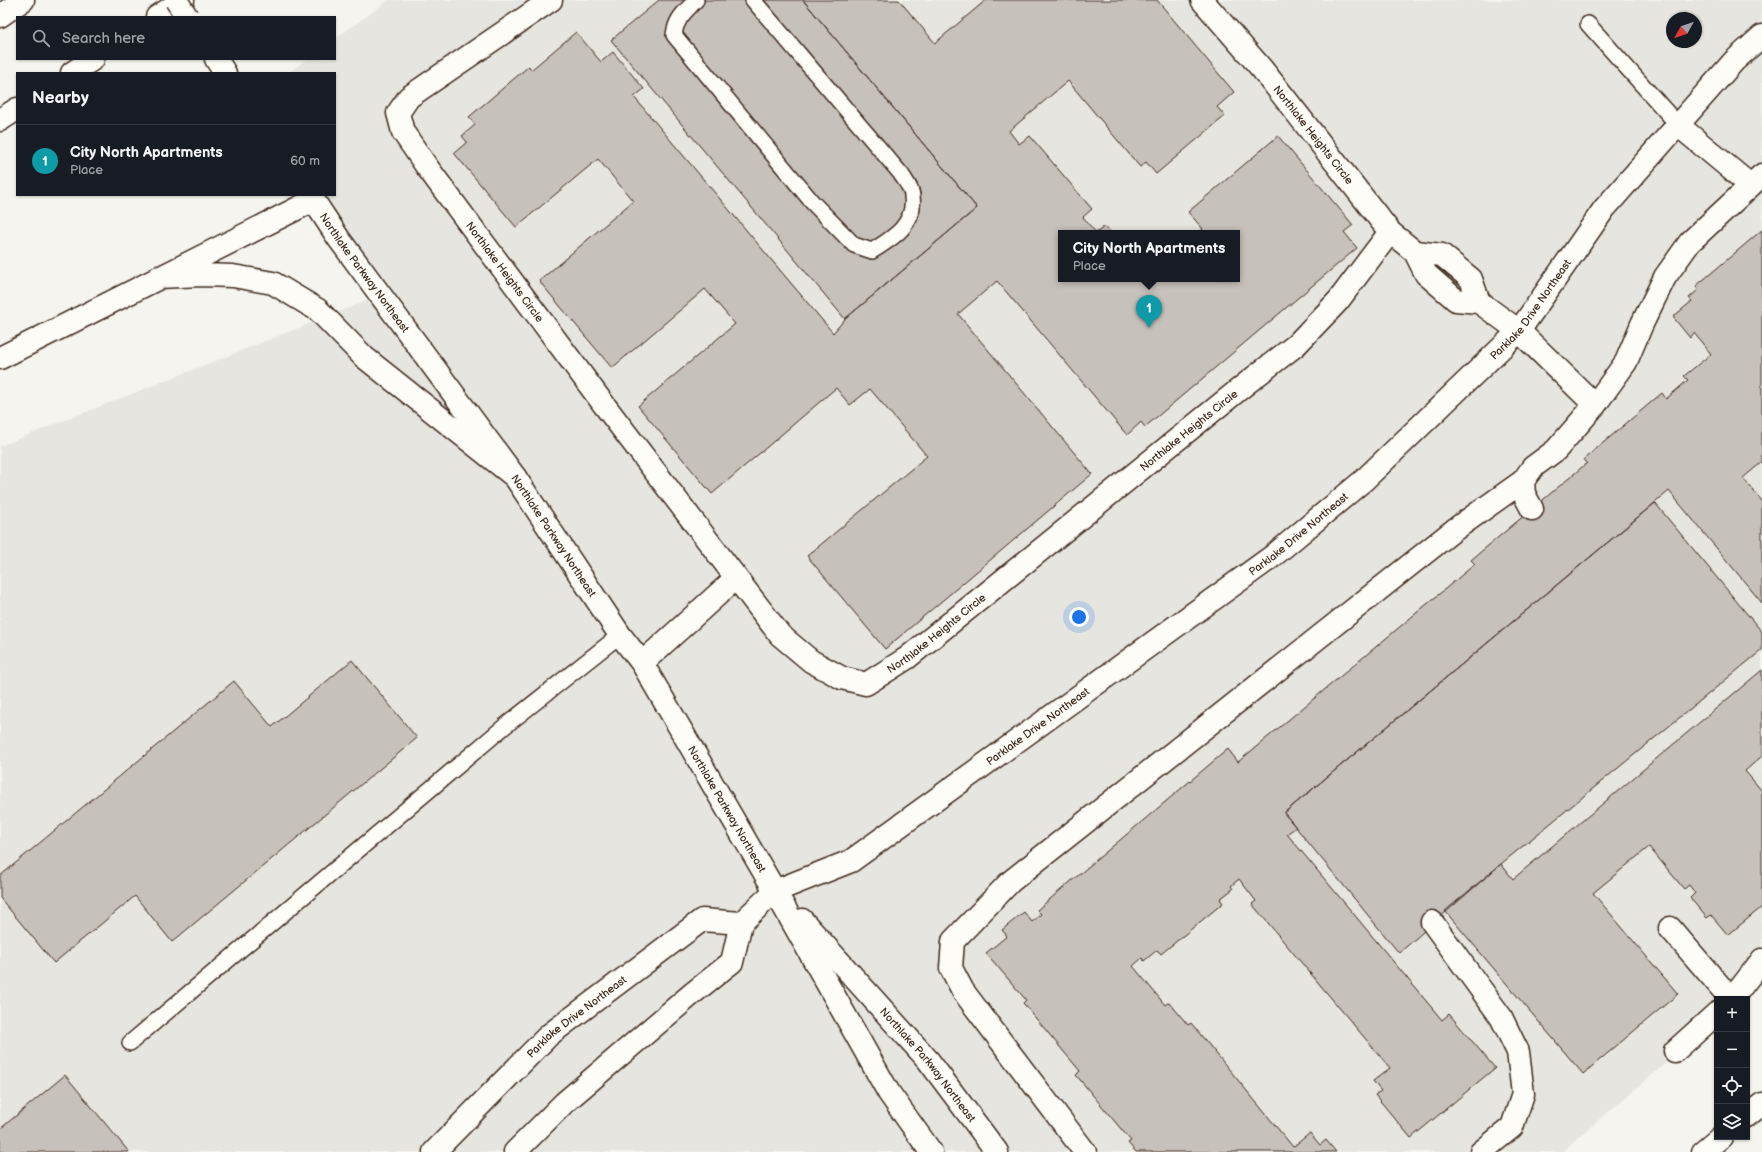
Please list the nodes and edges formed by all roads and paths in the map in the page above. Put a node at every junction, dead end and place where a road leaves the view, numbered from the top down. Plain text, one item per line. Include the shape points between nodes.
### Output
1 (23, 0) edge
2 (176, 0) edge
3 (183, 0) edge
4 (551, 0) edge
5 (696, 0) edge
6 (753, 0) edge
7 (1202, 0) edge
8 (0, 16) edge
9 (159, 16) edge
10 (186, 16) edge
11 (1588, 24) dead end
12 (1762, 36) edge
13 (92, 60) edge
14 (217, 60) edge
15 (74, 72) edge
16 (224, 72) edge
17 (16, 110) edge
18 (0, 120) edge
19 (1678, 125) junction
20 (1756, 180) edge
21 (312, 198) edge
22 (1390, 232) junction
23 (159, 277) junction
24 (1520, 332) junction
25 (0, 358) edge
26 (1595, 405) junction
27 (515, 477) junction
28 (1523, 481) junction
29 (1532, 509) dead end
30 (736, 578) junction
31 (620, 634) junction
32 (642, 663) junction
33 (775, 891) junction
34 (1432, 922) dead end
35 (741, 923) junction
36 (1670, 928) dead end
37 (1762, 960) edge
38 (1729, 996) edge
39 (1734, 996) edge
40 (1714, 1016) edge
41 (130, 1043) dead end
42 (1675, 1051) dead end
43 (1762, 1104) edge
44 (1750, 1114) edge
45 (434, 1152) edge
46 (515, 1152) edge
47 (931, 1152) edge
48 (997, 1152) edge
49 (1085, 1152) edge
50 (1481, 1152) edge

1 - 8 main road
2 - 10 main road, bridge
3 - 9 main road
4 - 30 main road, Northlake Heights Circle via 410,97 398,113 403,132 567,356
5 - 6 lane via 680,17 675,25 674,35 813,203 854,245 872,251 894,238 912,216 912,194 901,174
7 - 22 main road, Northlake Heights Circle via 1262,68
11 - 19 lane
12 - 19 main road, Parklake Drive Northeast via 1734,61
13 - 15 main road
14 - 16 main road
17 - 18 main road
19 - 20 main road
19 - 24 main road, Parklake Drive Northeast via 1604,210
20 - 26 main road via 1690,242 1665,277 1626,362
21 - 23 main road
21 - 27 main road, Northlake Parkway Northeast via 339,240
22 - 24 main road via 1415,252 1442,255 1471,279 1480,302
22 - 30 main road, Northlake Heights Circle via 1338,301 1296,345 906,658 866,684 842,678 811,662 780,635
23 - 25 main road
23 - 27 main road via 217,275 274,284 318,310 364,357
24 - 26 main road
24 - 33 main road, Parklake Drive Northeast via 1364,480 1272,556 851,861
26 - 28 main road via 1556,450 1533,467
27 - 31 main road, Northlake Parkway Northeast
28 - 29 main road via 1524,494
28 - 49 main road via 1454,530 1010,882 953,941 951,968 963,991
30 - 32 main road
31 - 32 main road, Northlake Parkway Northeast
31 - 41 lane via 505,726
32 - 33 main road, Northlake Parkway Northeast
33 - 35 main road, Parklake Drive Northeast
33 - 47 main road, Northlake Parkway Northeast via 889,1093
33 - 48 main road, Northlake Parkway Northeast via 928,1060
34 - 50 main road via 1501,1017 1518,1052 1523,1094 1512,1127
35 - 45 main road, Parklake Drive Northeast via 702,920 664,948 549,1036
35 - 46 main road via 732,962 564,1103
36 - 38 main road
37 - 39 main road
40 - 42 main road
43 - 44 main road

